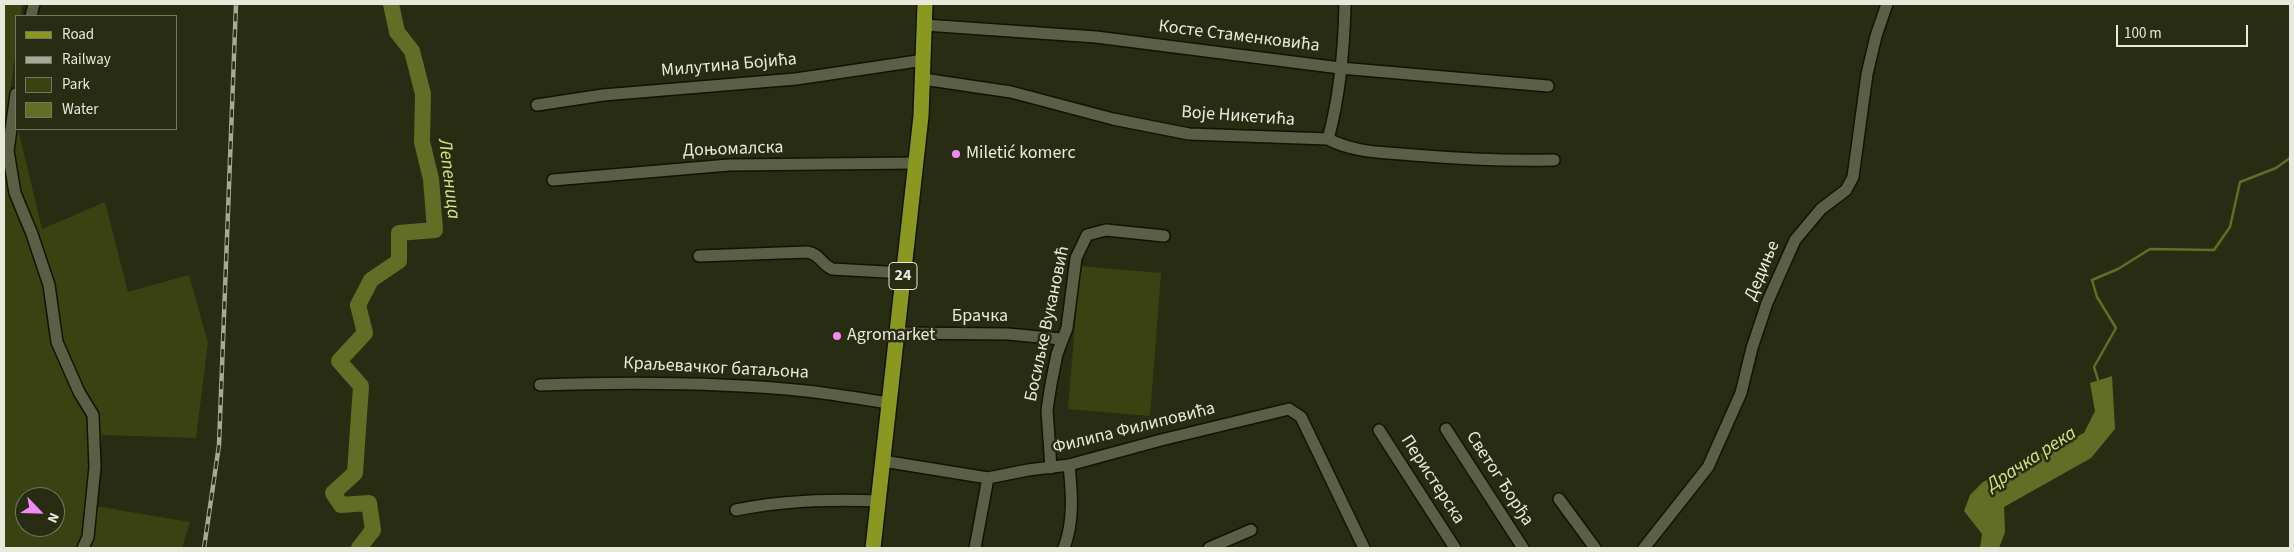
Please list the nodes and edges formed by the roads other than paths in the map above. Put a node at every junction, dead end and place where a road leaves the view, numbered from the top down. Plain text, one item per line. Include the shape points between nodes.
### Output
1 (925, 4) edge
2 (1345, 4) edge
3 (1887, 4) edge
4 (925, 25) junction
5 (924, 60) junction
6 (1340, 68) junction
7 (923, 79) junction
8 (1548, 86) dead end
9 (15, 101) edge
10 (537, 105) dead end
11 (1328, 139) junction
12 (1554, 160) dead end
13 (916, 163) junction
14 (553, 180) dead end
15 (1164, 236) dead end
16 (699, 256) dead end
17 (904, 273) junction
18 (897, 333) junction
19 (1062, 339) junction
20 (540, 385) dead end
21 (889, 403) junction
22 (1446, 429) dead end
23 (1379, 430) dead end
24 (883, 461) junction
25 (1069, 465) junction
26 (1051, 468) junction
27 (988, 478) junction
28 (1559, 499) dead end
29 (879, 502) junction
30 (736, 510) dead end
31 (1251, 530) dead end
32 (83, 548) edge
33 (873, 548) edge
34 (975, 548) edge
35 (1064, 548) edge
36 (1209, 548) edge
37 (1364, 548) edge
38 (1455, 548) edge
39 (1523, 548) edge
40 (1595, 548) edge
41 (1644, 548) edge

1 - 4 main road, 24
2 - 6 street
3 - 41 street, Дедиње via 1867,74 1853,176 1846,190 1816,214 1795,240 1767,303 1741,393 1708,467
4 - 5 main road, 24
4 - 6 street, Косте Стаменковића via 1096,37
5 - 7 main road, 24
5 - 10 street, Милутина Бојића via 796,78 603,95
6 - 8 street, Косте Стаменковића
6 - 11 street via 1336,111
7 - 11 street, Воје Никетића via 1011,92 1189,134
7 - 13 main road, 24
9 - 32 street via 8,151 15,193 49,285 57,342 92,416 95,467 88,537
11 - 12 street, Воје Никетића via 1345,148 1364,150 1504,161
13 - 14 street, Доњомалска via 729,165
13 - 17 main road, 24
15 - 19 street, Босиљке Вукановић via 1106,230 1086,235 1076,258 1067,328
16 - 17 street via 807,252 819,256 832,269
17 - 18 main road, 24
18 - 19 street, Брачка via 1008,334
18 - 21 main road, 24
19 - 26 street, Босиљке Вукановић via 1047,410
20 - 21 street, Краљевачког батаљона via 705,385 806,391
21 - 24 main road, 24
22 - 39 street, Светог Ђорђа
23 - 38 street, Перистерска
24 - 27 street, Филипа Филиповића
24 - 29 main road, 24
25 - 26 street, Филипа Филиповића
25 - 35 street via 1072,497 1070,534
25 - 37 street, Филипа Филиповића via 1279,410 1290,410 1301,417
26 - 27 street, Филипа Филиповића
27 - 34 street
28 - 40 street
29 - 30 street via 832,499 764,504
29 - 33 main road, 24
31 - 36 street

